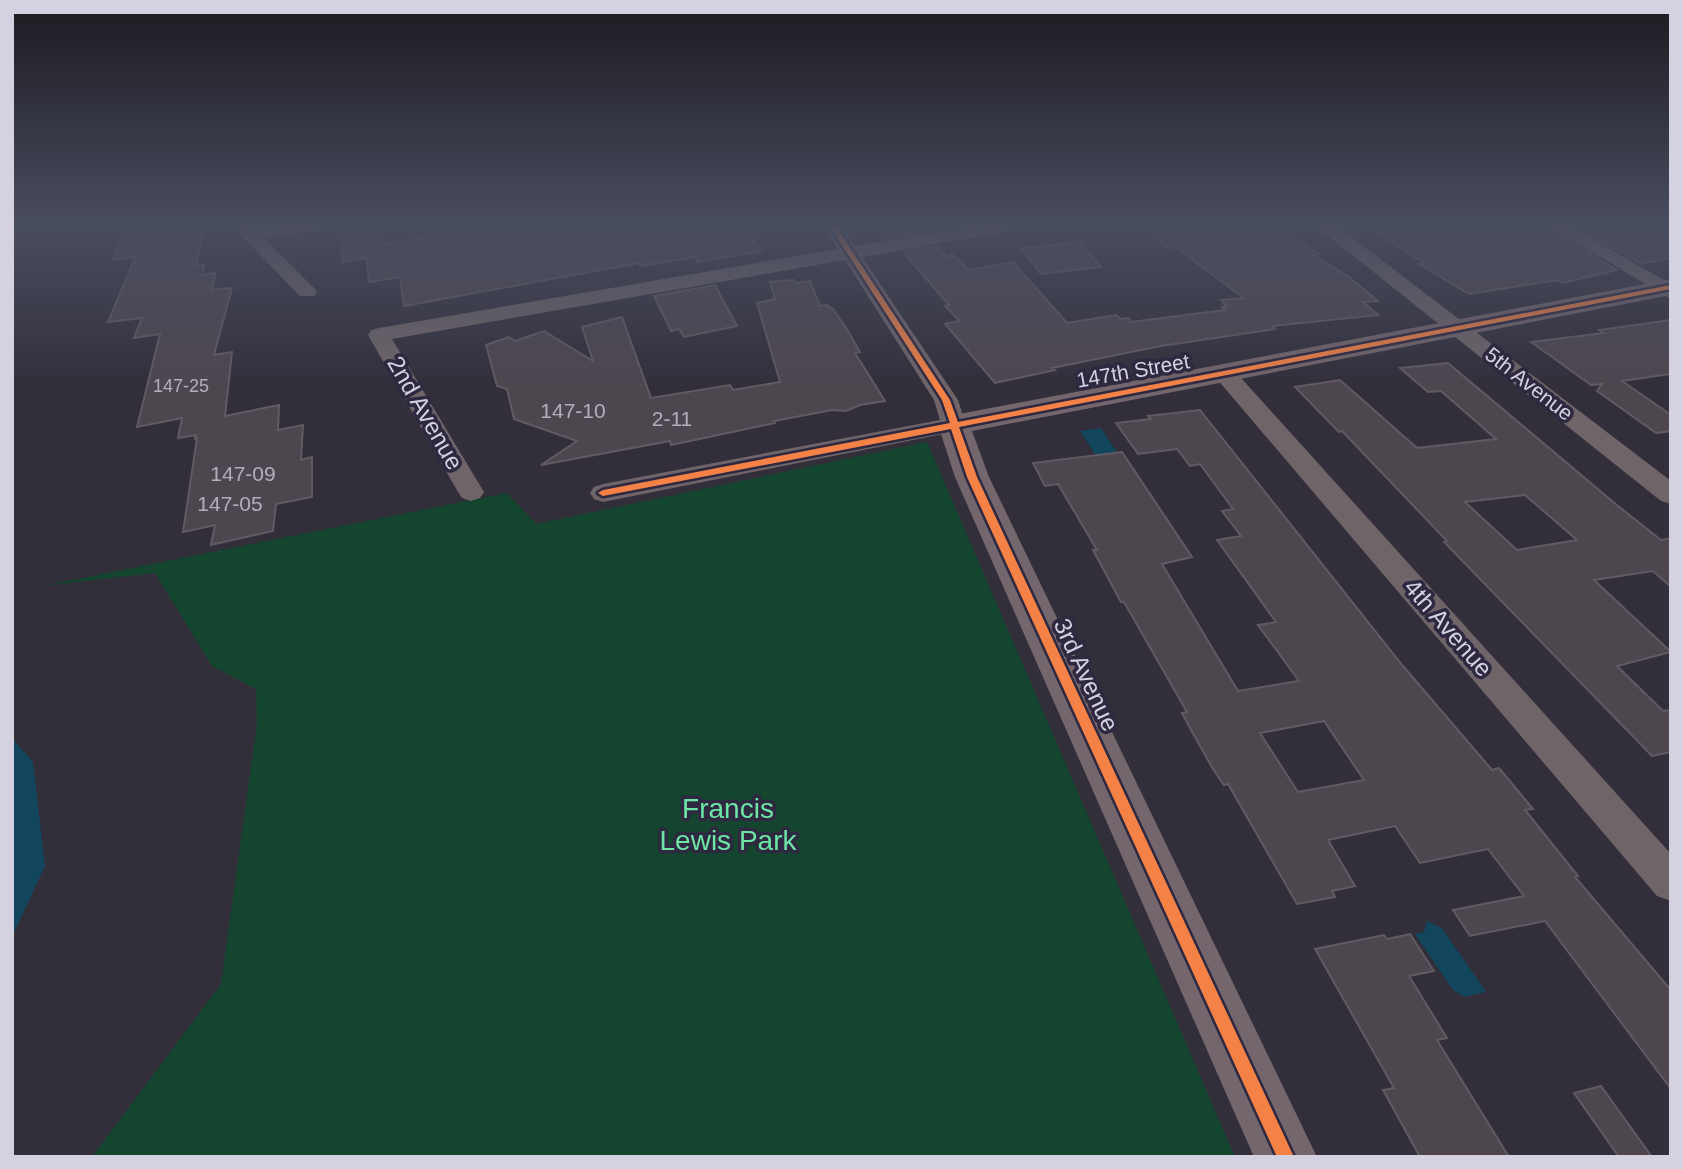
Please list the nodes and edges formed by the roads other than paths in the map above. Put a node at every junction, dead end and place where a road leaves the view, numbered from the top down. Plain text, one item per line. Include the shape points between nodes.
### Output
1 (292, 277) edge
2 (715, 277) edge
3 (865, 277) edge
4 (1391, 277) edge
5 (1646, 277) edge
6 (1668, 289) edge
7 (307, 292) dead end
8 (1457, 328) junction
9 (1225, 374) junction
10 (954, 425) junction
11 (471, 492) dead end
12 (603, 493) dead end
13 (1671, 495) edge
14 (1671, 883) edge
15 (1286, 1157) edge

1 - 7 street
2 - 11 street, 2nd Avenue via 379,335
3 - 10 street, 3rd Avenue via 946,400
4 - 8 street, 5th Avenue
5 - 6 street
6 - 8 street, 147th Street
8 - 9 street, 147th Street
8 - 13 street, 5th Avenue
9 - 10 street, 147th Street
9 - 14 street, 4th Avenue
10 - 12 street, 147th Street
10 - 15 street, 3rd Avenue via 972,477

